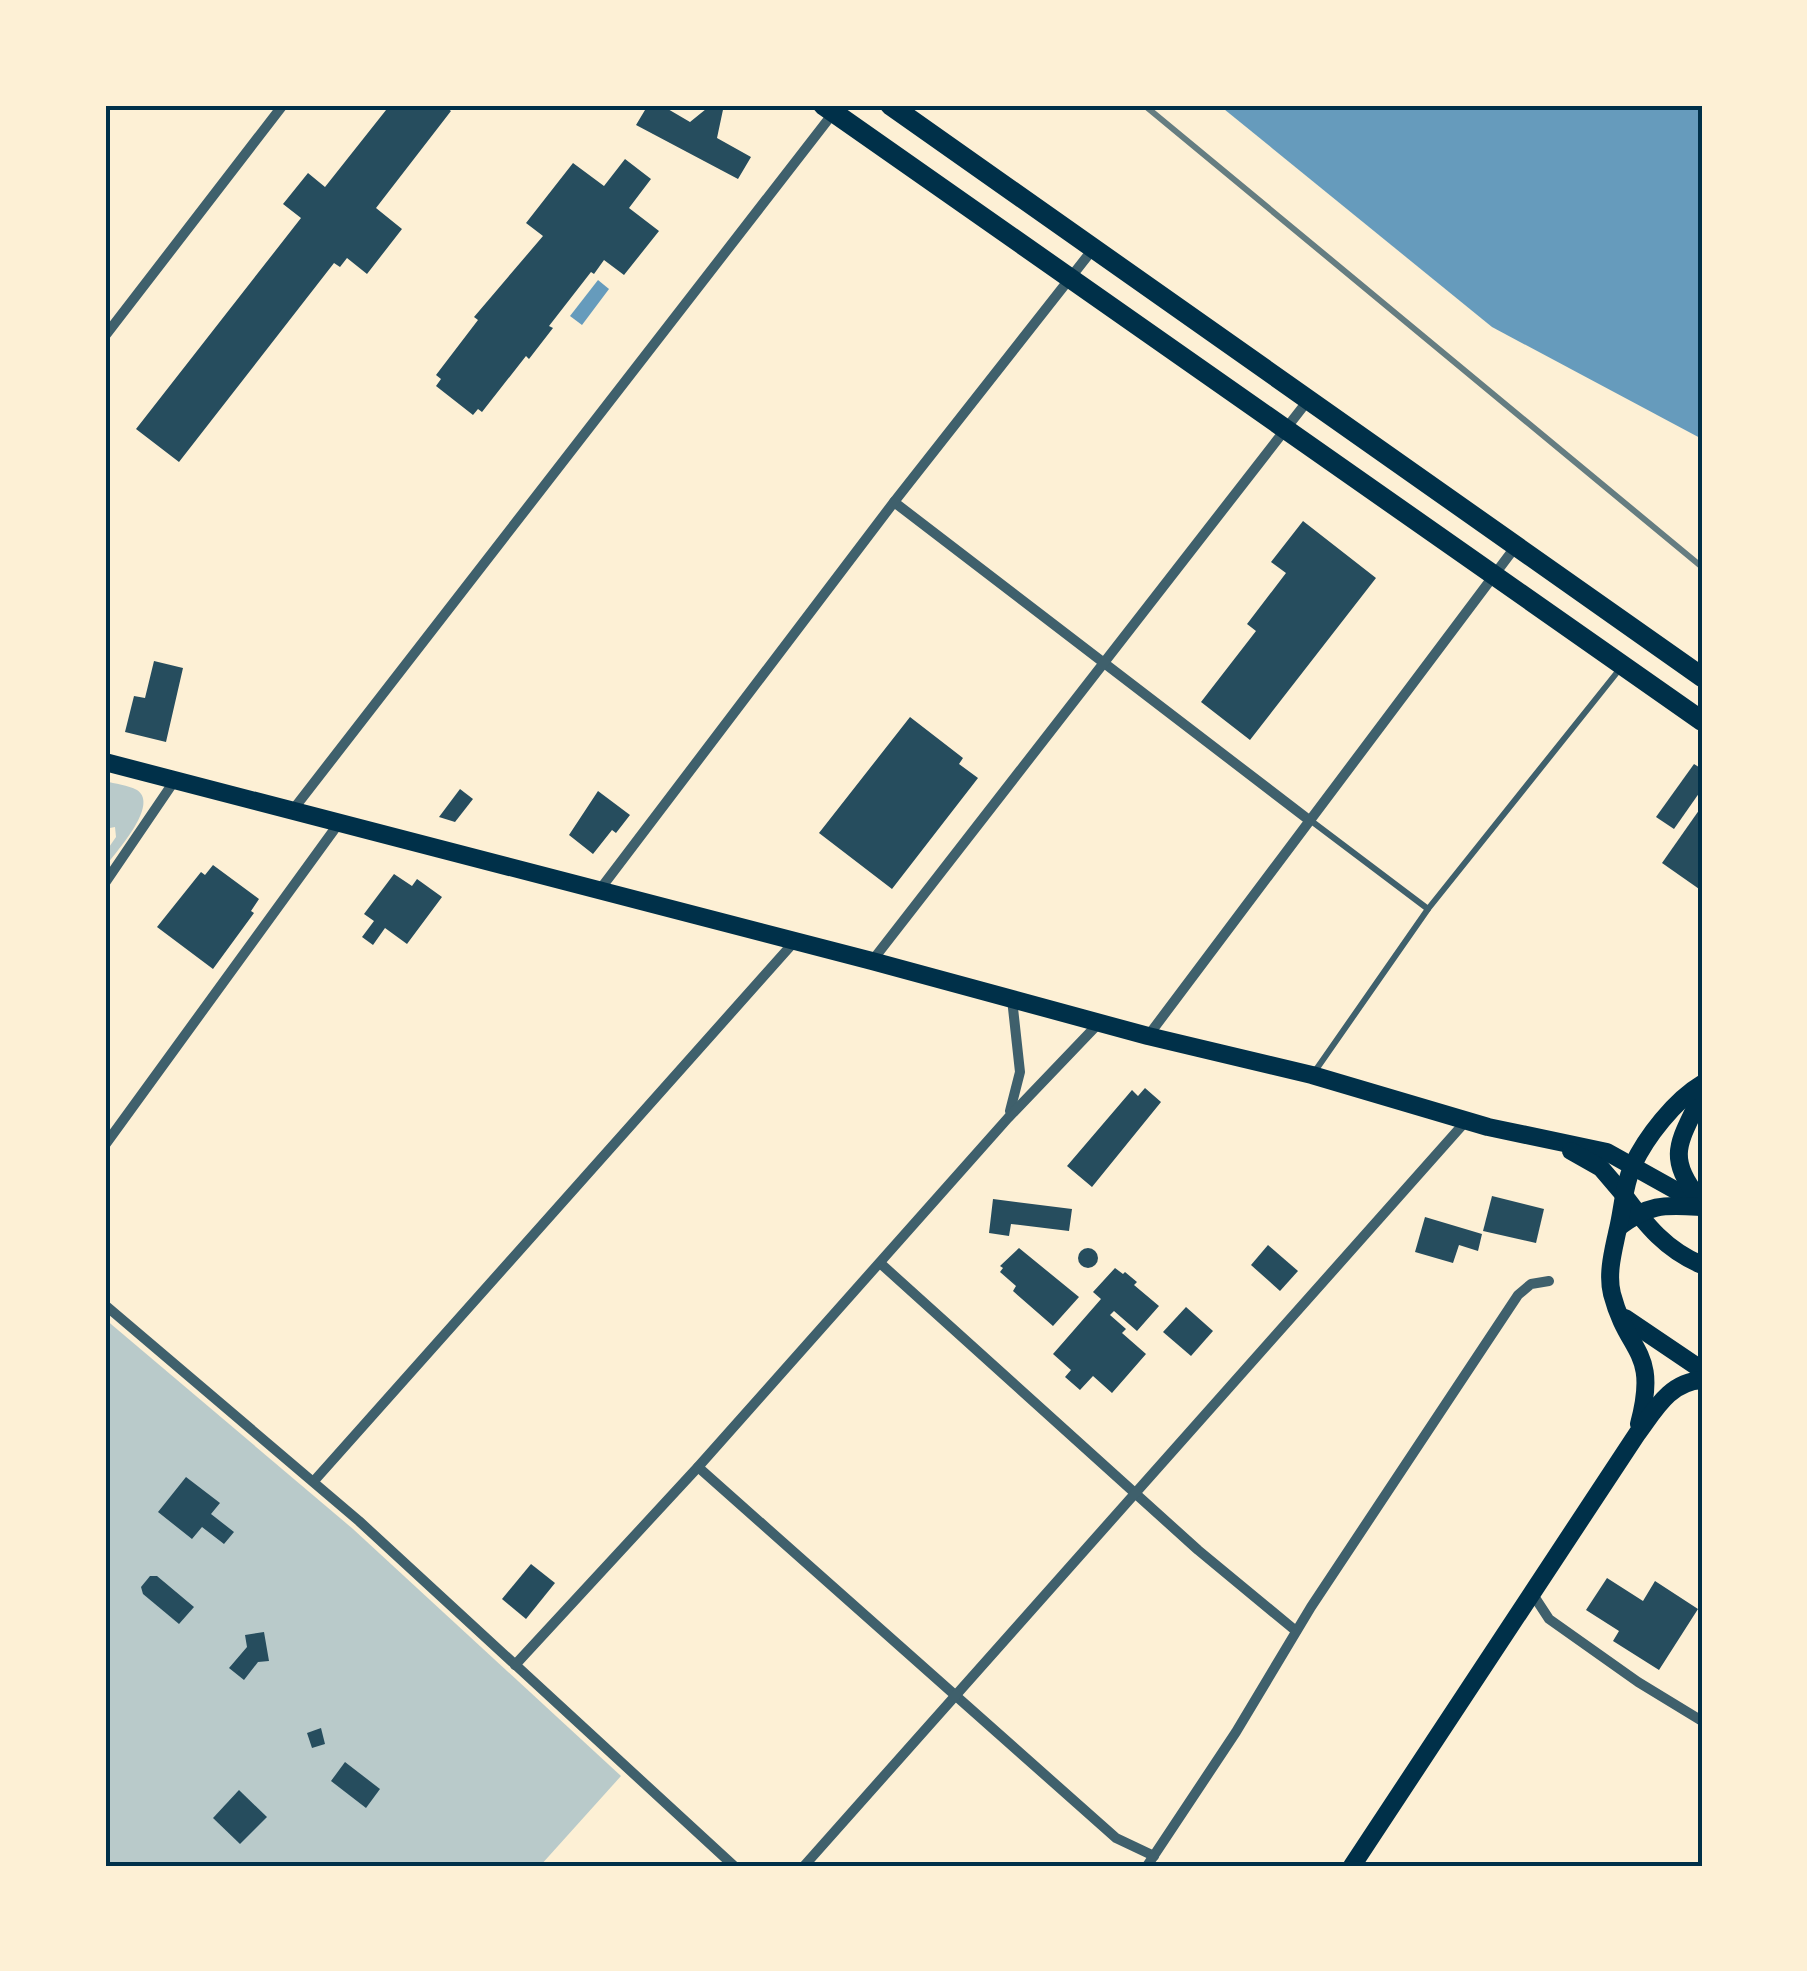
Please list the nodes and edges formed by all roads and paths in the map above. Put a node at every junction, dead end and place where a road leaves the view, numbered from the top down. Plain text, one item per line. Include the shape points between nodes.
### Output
1 (283, 105) edge
2 (890, 105) edge
3 (833, 107) edge
4 (1094, 248) junction
5 (1072, 276) junction
6 (105, 336) edge
7 (1309, 399) junction
8 (1286, 428) junction
9 (894, 502) junction
10 (1517, 545) junction
11 (1494, 575) junction
12 (1102, 664) junction
13 (1623, 664) junction
14 (1702, 676) edge
15 (1702, 721) edge
16 (105, 762) edge
17 (176, 780) junction
18 (292, 811) junction
19 (1309, 820) junction
20 (339, 823) junction
21 (105, 882) edge
22 (598, 892) junction
23 (1428, 908) junction
24 (795, 941) junction
25 (872, 960) junction
26 (1012, 999) junction
27 (1099, 1023) junction
28 (1148, 1036) junction
29 (1312, 1076) junction
30 (1702, 1084) edge
31 (1702, 1093) edge
32 (1008, 1118) junction
33 (1466, 1120) junction
34 (1560, 1144) junction
35 (105, 1145) edge
36 (1633, 1164) junction
37 (1624, 1194) junction
38 (1702, 1204) edge
39 (1637, 1212) junction
40 (1619, 1227) junction
41 (880, 1263) junction
42 (1702, 1265) edge
43 (1549, 1280) dead end
44 (105, 1306) edge
45 (1621, 1315) junction
46 (1702, 1370) edge
47 (1702, 1380) edge
48 (1637, 1434) junction
49 (698, 1467) junction
50 (314, 1482) junction
51 (1136, 1492) junction
52 (1532, 1593) junction
53 (1296, 1631) junction
54 (514, 1665) junction
55 (958, 1694) junction
56 (1702, 1721) edge
57 (1150, 1861) edge
58 (734, 1866) edge
59 (804, 1866) edge
60 (1352, 1866) edge

1 - 6 street
2 - 4 highway
3 - 5 highway
3 - 18 street
4 - 5 street
4 - 7 highway
5 - 8 highway
5 - 9 street
7 - 8 street
7 - 10 highway
8 - 11 highway
8 - 12 street
9 - 12 street
9 - 22 street
10 - 11 street
10 - 14 highway
11 - 13 highway
11 - 19 street
12 - 19 street
12 - 25 street
13 - 15 highway
13 - 23 lane
16 - 17 main road
17 - 18 main road
17 - 21 street
18 - 20 main road
19 - 23 lane
19 - 28 street
20 - 22 main road
20 - 35 street
22 - 24 main road
23 - 29 lane
24 - 25 main road
24 - 50 street
25 - 26 main road
26 - 27 main road
26 - 32 street via 1020,1072
27 - 28 main road
27 - 32 street
28 - 29 main road
29 - 33 main road
30 - 36 main road via 1687,1093
31 - 38 main road via 1678,1162
32 - 41 street
33 - 34 main road
33 - 51 street
34 - 36 main road
34 - 37 main road via 1601,1168
36 - 37 main road
36 - 38 main road
37 - 39 main road
37 - 40 main road
38 - 39 main road
39 - 40 main road
39 - 42 main road via 1651,1232
40 - 45 main road via 1611,1290
41 - 49 street
41 - 51 street
43 - 53 street via 1518,1295
44 - 50 street
45 - 46 main road
45 - 48 main road via 1648,1376
47 - 48 main road via 1677,1386
48 - 52 main road
49 - 54 street
49 - 55 street
50 - 54 street
51 - 53 street
51 - 55 street
52 - 56 street via 1549,1619
52 - 60 main road
53 - 57 street
54 - 58 street
55 - 57 street
55 - 59 street

